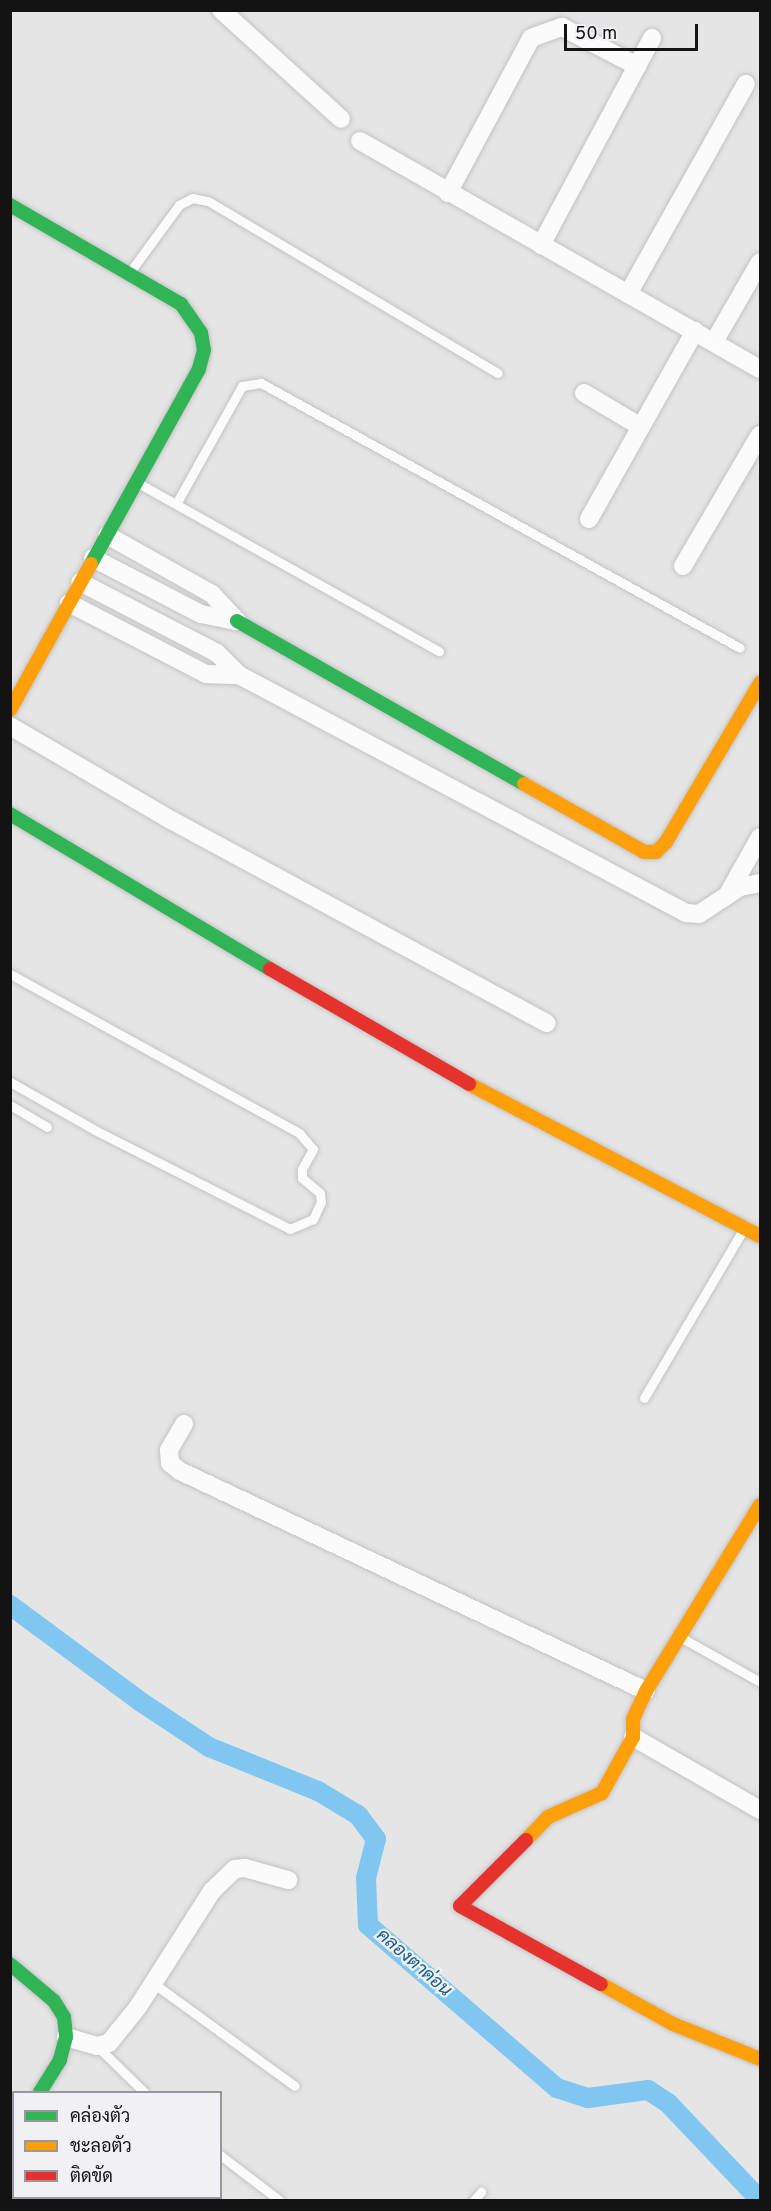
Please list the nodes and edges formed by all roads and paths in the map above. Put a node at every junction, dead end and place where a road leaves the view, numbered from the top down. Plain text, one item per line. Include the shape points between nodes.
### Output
1 (221, 10) edge
2 (652, 38) dead end
3 (637, 66) junction
4 (746, 84) dead end
5 (341, 119) dead end
6 (360, 141) dead end
7 (448, 194) junction
8 (10, 205) edge
9 (541, 245) junction
10 (760, 262) edge
11 (130, 272) junction
12 (628, 294) junction
13 (695, 331) junction
14 (714, 342) junction
15 (760, 369) edge
16 (498, 373) dead end
17 (584, 393) dead end
18 (641, 427) junction
19 (760, 435) edge
20 (136, 482) junction
21 (176, 504) junction
22 (589, 519) dead end
23 (107, 535) junction
24 (93, 558) junction
25 (683, 566) dead end
26 (80, 582) junction
27 (69, 603) junction
28 (237, 621) junction
29 (740, 648) dead end
30 (439, 651) dead end
31 (239, 675) junction
32 (760, 683) edge
33 (10, 710) edge
34 (10, 726) edge
35 (10, 814) edge
36 (760, 837) edge
37 (760, 883) edge
38 (727, 896) junction
39 (10, 974) edge
40 (547, 1023) dead end
41 (10, 1082) edge
42 (10, 1105) edge
43 (47, 1126) dead end
44 (745, 1227) junction
45 (760, 1236) edge
46 (644, 1398) dead end
47 (184, 1424) dead end
48 (760, 1505) edge
49 (680, 1636) junction
50 (760, 1682) edge
51 (646, 1691) junction
52 (633, 1737) junction
53 (760, 1810) edge
54 (288, 1880) dead end
55 (10, 1964) edge
56 (153, 1983) junction
57 (66, 2037) junction
58 (97, 2046) junction
59 (760, 2059) edge
60 (294, 2086) dead end
61 (41, 2091) edge
62 (143, 2091) edge
63 (222, 2157) edge
64 (481, 2192) dead end
65 (279, 2200) edge
66 (474, 2200) edge

1 - 5 street
2 - 3 street
3 - 7 street via 562,27 531,38
3 - 9 street
4 - 12 street
6 - 7 street
7 - 9 street
8 - 11 street
9 - 12 street
10 - 14 street
11 - 16 lane via 178,205 192,198 208,201
11 - 20 street via 181,304 201,333 204,350 199,369
12 - 13 street
13 - 14 street
13 - 18 street
14 - 15 street
17 - 18 street
18 - 22 street
19 - 25 street
20 - 21 lane
20 - 23 street
21 - 29 lane via 242,386 261,383
21 - 30 lane
23 - 24 street
23 - 28 street via 212,594
24 - 26 street
24 - 28 street via 201,614
26 - 27 street
26 - 31 street via 218,652
27 - 31 street via 206,674
27 - 33 street via 23,678
28 - 32 street via 644,852 656,852 666,842
31 - 38 street via 686,913 699,914
34 - 40 street via 171,820
35 - 44 street via 401,1048 619,1165
36 - 38 street
37 - 38 street via 740,887
39 - 41 lane via 299,1133 313,1149 302,1169 302,1178 320,1193 321,1202 313,1218 290,1229
42 - 43 lane
44 - 45 street
44 - 46 lane
47 - 51 street via 169,1450 170,1463 180,1471
48 - 49 street
49 - 50 lane
49 - 51 street
51 - 52 street via 633,1719
52 - 53 street
52 - 59 street via 602,1793 548,1817 460,1906 673,2024
54 - 56 street via 245,1868 225,1876
55 - 57 street via 54,2001 64,2017
56 - 58 street via 109,2043
56 - 60 lane
57 - 58 street
57 - 61 street via 60,2060
58 - 62 lane
63 - 65 lane
64 - 66 lane

